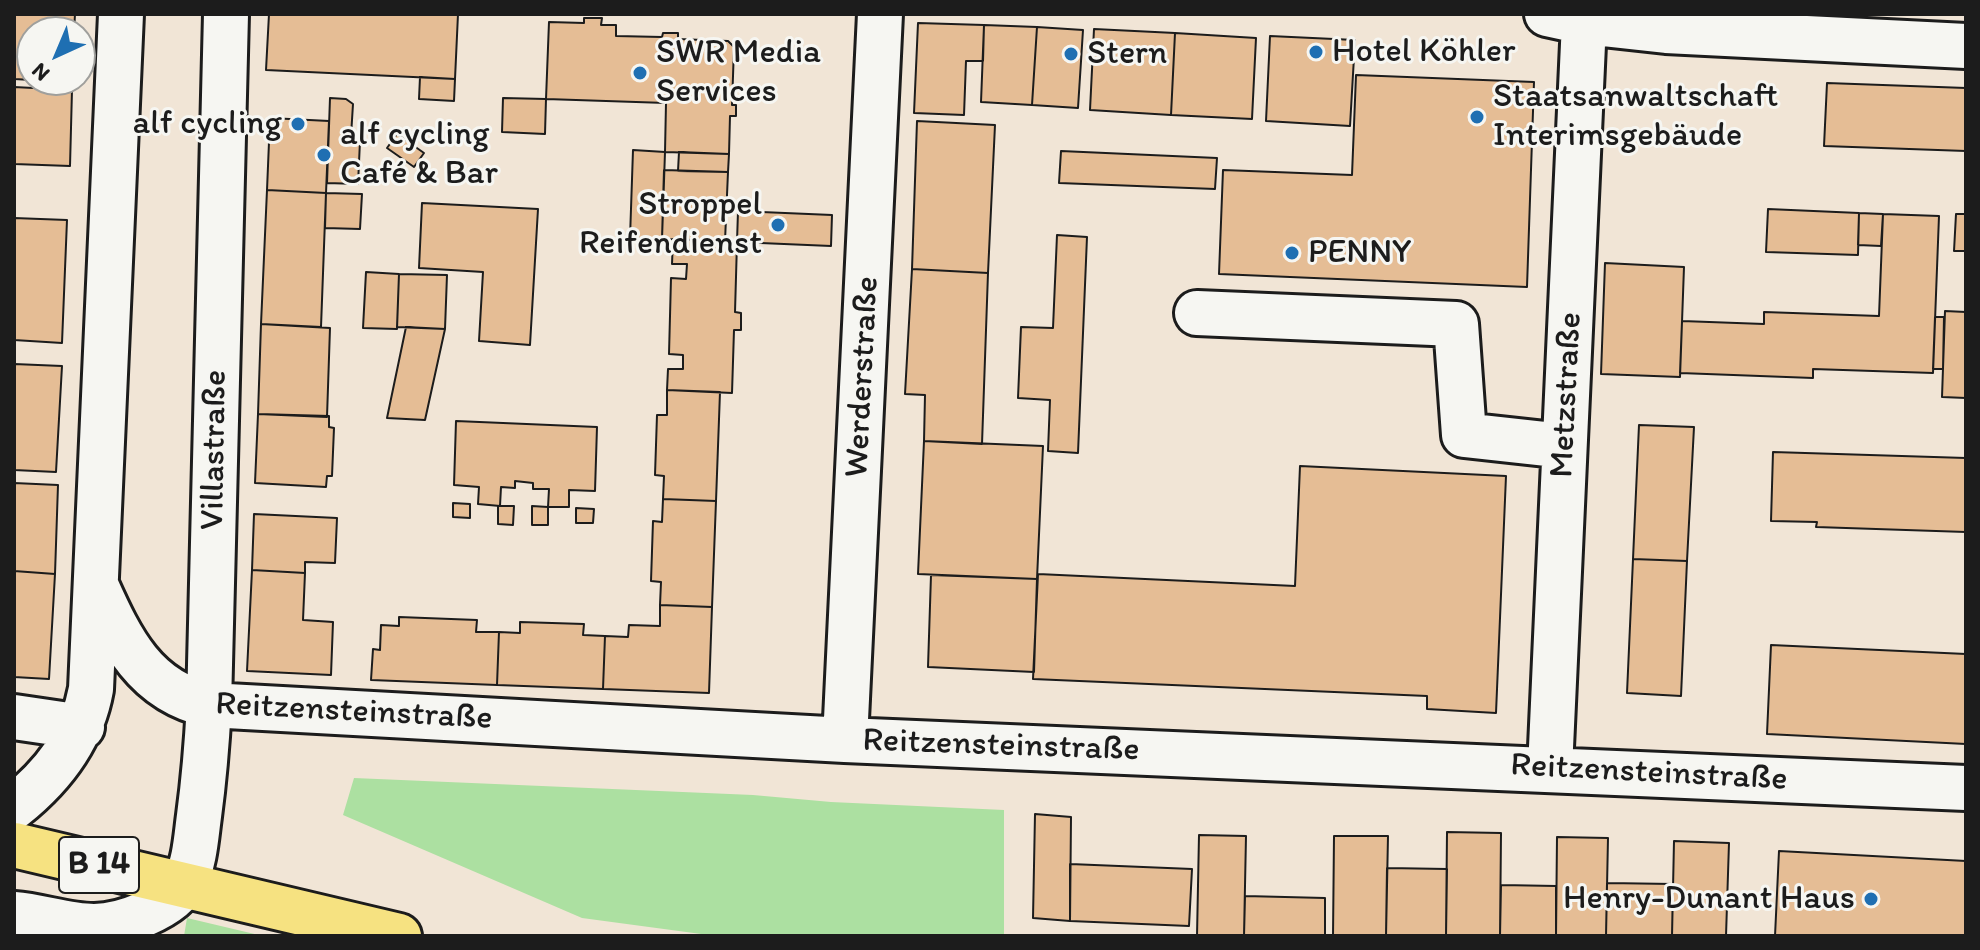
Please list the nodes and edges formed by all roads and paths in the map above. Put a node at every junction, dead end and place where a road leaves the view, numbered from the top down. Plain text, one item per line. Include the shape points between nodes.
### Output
1 (121, 14) edge
2 (226, 14) edge
3 (880, 14) edge
4 (1565, 18) edge
5 (1966, 46) edge
6 (1197, 313) dead end
7 (1564, 446) junction
8 (96, 585) junction
9 (209, 705) junction
10 (14, 717) edge
11 (82, 727) junction
12 (845, 740) junction
13 (1550, 769) junction
14 (1966, 788) edge
15 (14, 807) edge
16 (14, 845) edge
17 (184, 884) junction
18 (14, 914) edge
19 (399, 936) edge

1 - 8 street
2 - 9 street, Villastraße
3 - 12 street, Werderstraße
4 - 5 street via 1666,31
4 - 7 street, Metzstraße
6 - 7 street via 1456,324 1464,435
7 - 13 street, Metzstraße
8 - 9 street, Reitzensteinstraße via 129,650 147,671 186,700
8 - 11 street via 91,689
9 - 12 street, Reitzensteinstraße
9 - 17 street, Villastraße via 197,839
10 - 11 street
11 - 15 street via 45,779
12 - 13 street, Reitzensteinstraße
13 - 14 street, Reitzensteinstraße
16 - 17 main road, B 14
17 - 18 street via 154,910 97,926
17 - 19 main road, B 14

